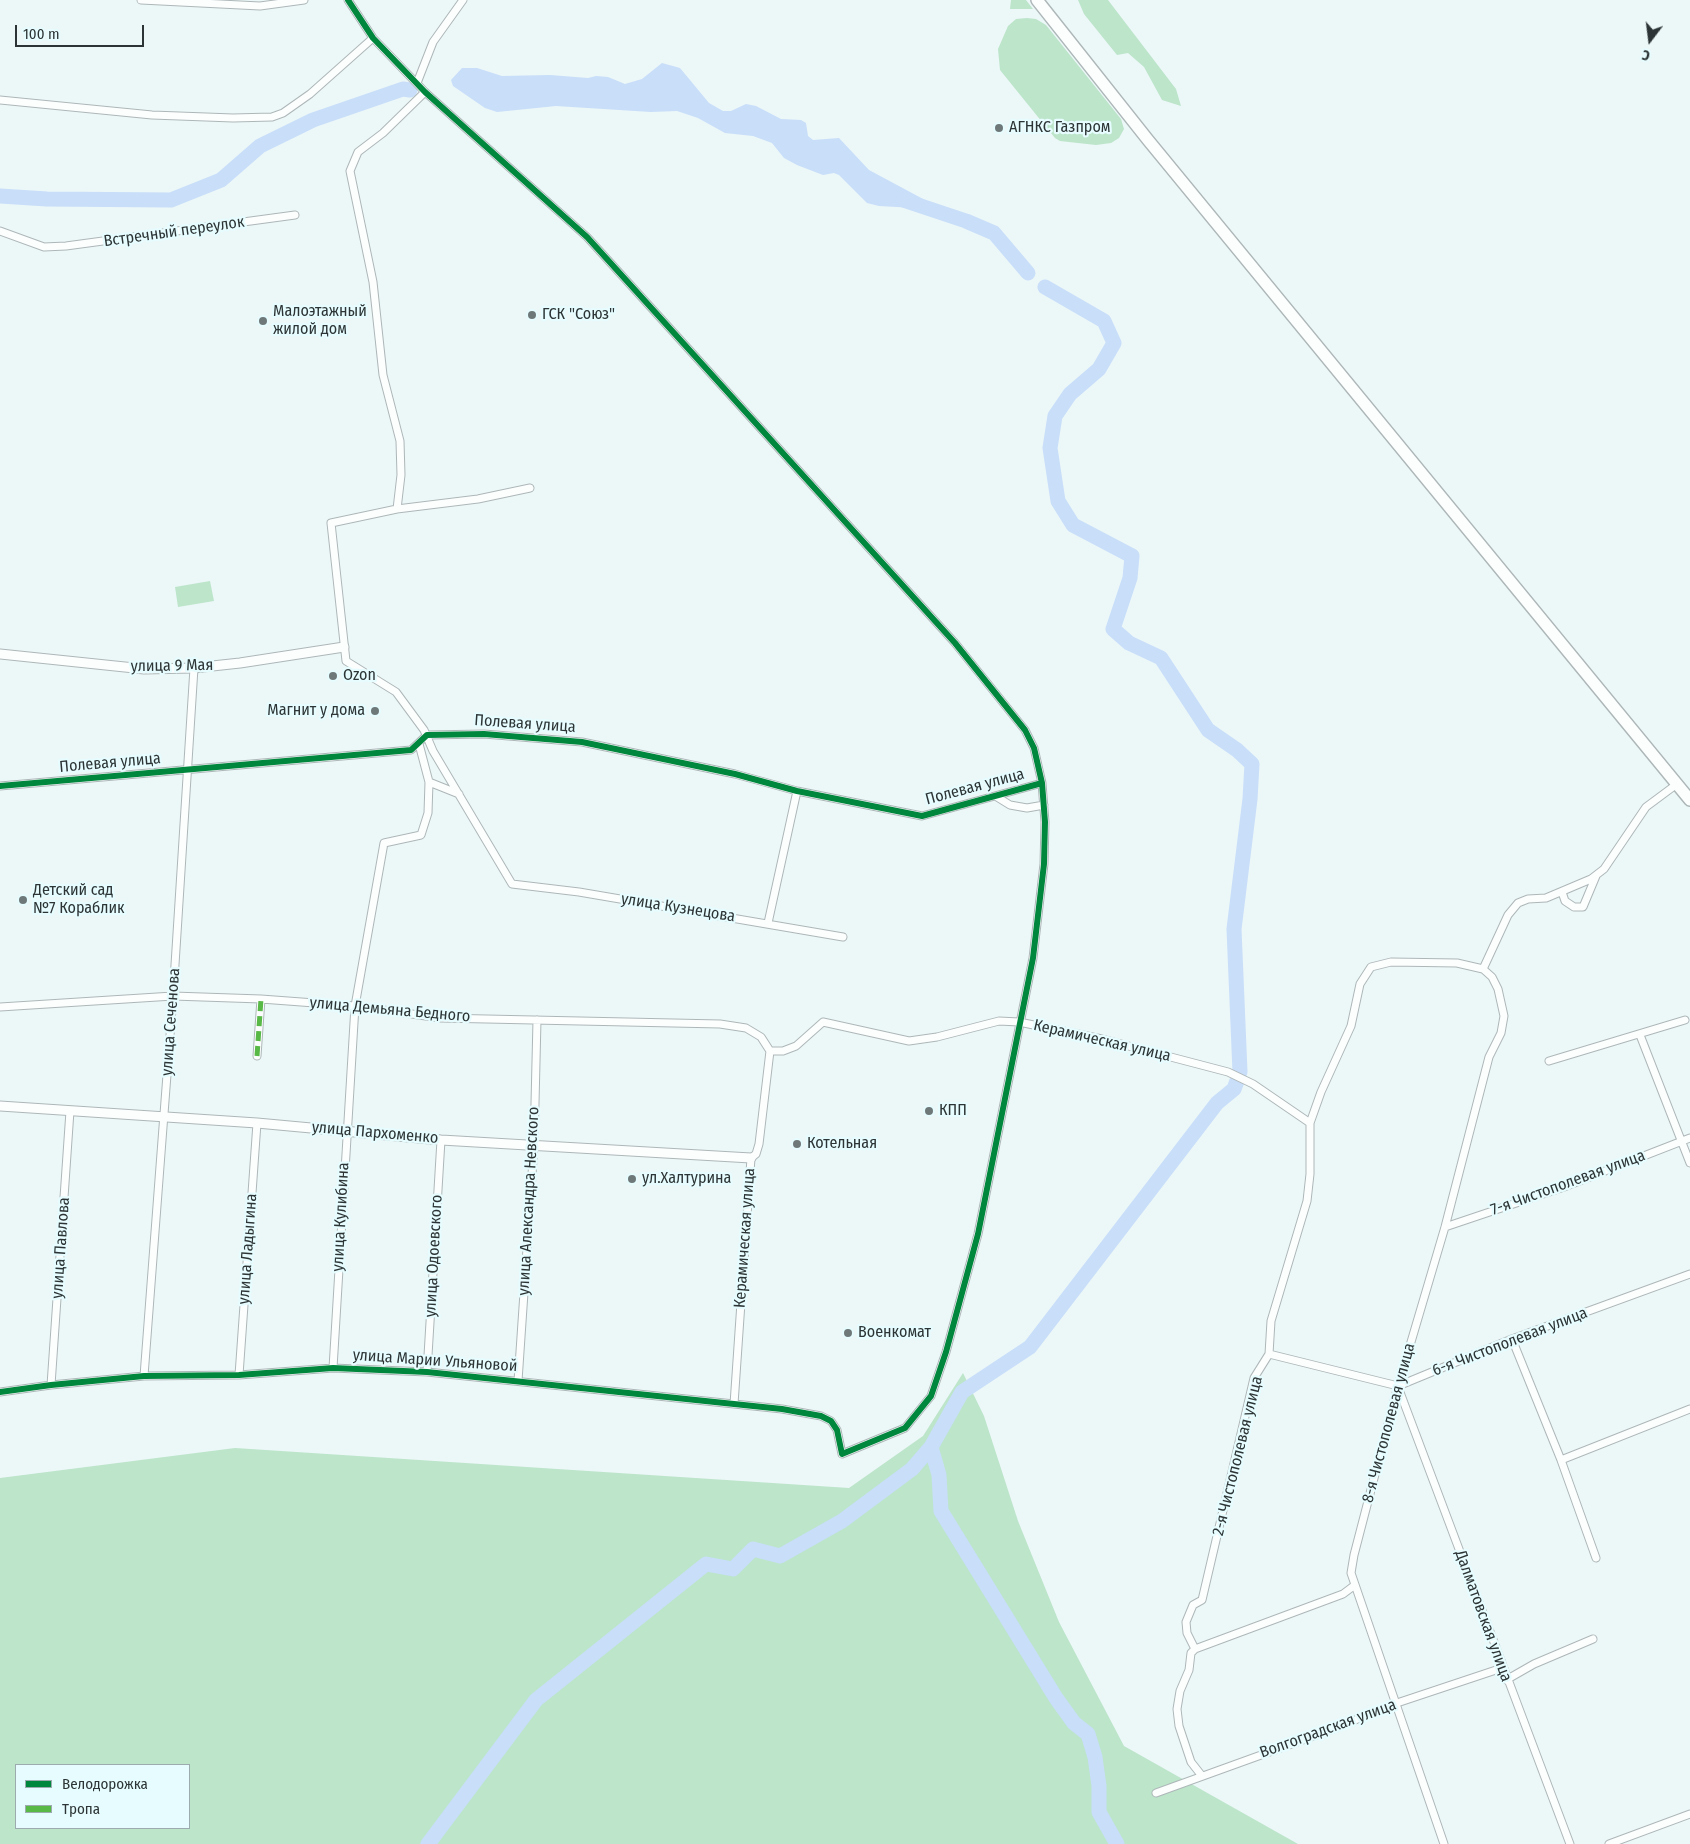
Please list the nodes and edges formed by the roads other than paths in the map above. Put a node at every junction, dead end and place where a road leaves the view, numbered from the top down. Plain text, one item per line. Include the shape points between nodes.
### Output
1 (141, 0) edge
2 (304, 0) edge
3 (348, 0) edge
4 (463, 0) edge
5 (1037, 0) edge
6 (373, 38) junction
7 (417, 83) junction
8 (425, 92) junction
9 (0, 100) edge
10 (295, 215) dead end
11 (0, 231) edge
12 (530, 488) dead end
13 (397, 508) junction
14 (344, 647) junction
15 (0, 654) edge
16 (194, 668) junction
17 (427, 735) junction
18 (419, 744) junction
19 (187, 771) junction
20 (430, 782) junction
21 (1042, 783) junction
22 (1677, 784) junction
23 (0, 786) edge
24 (798, 791) junction
25 (460, 794) junction
26 (998, 797) junction
27 (1690, 800) edge
28 (1044, 805) junction
29 (1597, 874) junction
30 (1562, 892) junction
31 (768, 923) junction
32 (844, 937) dead end
33 (1483, 969) junction
34 (173, 996) junction
35 (261, 999) junction
36 (355, 1006) junction
37 (0, 1007) edge
38 (537, 1020) junction
39 (1685, 1020) dead end
40 (1019, 1022) junction
41 (1640, 1035) junction
42 (770, 1051) junction
43 (257, 1056) dead end
44 (1549, 1061) dead end
45 (0, 1106) edge
46 (70, 1111) junction
47 (164, 1118) junction
48 (257, 1123) junction
49 (1310, 1123) junction
50 (346, 1130) junction
51 (1690, 1138) edge
52 (441, 1140) junction
53 (1682, 1142) junction
54 (534, 1145) junction
55 (751, 1158) junction
56 (1690, 1163) edge
57 (1445, 1227) junction
58 (1690, 1274) edge
59 (1512, 1339) junction
60 (1269, 1354) junction
61 (333, 1368) junction
62 (427, 1372) junction
63 (239, 1375) junction
64 (144, 1376) junction
65 (518, 1381) junction
66 (51, 1384) junction
67 (1398, 1386) junction
68 (0, 1392) edge
69 (734, 1404) junction
70 (1690, 1409) edge
71 (1561, 1460) junction
72 (1596, 1558) dead end
73 (1355, 1585) junction
74 (1593, 1639) dead end
75 (1196, 1649) junction
76 (1502, 1668) junction
77 (1506, 1680) junction
78 (1397, 1703) junction
79 (1202, 1776) junction
80 (1156, 1793) dead end
81 (1690, 1814) edge
82 (1444, 1844) edge
83 (1570, 1844) edge
84 (1609, 1844) edge

1 - 2 street via 260,6
3 - 6 street
4 - 7 street via 433,42
5 - 22 main road via 1148,140
6 - 7 street
6 - 9 street via 310,94 272,117 152,115
7 - 8 street
8 - 13 street via 383,133 358,152 350,171 373,282 383,375 400,441 401,475
8 - 21 street via 587,238 955,643 1025,730 1034,748
10 - 11 street, Встречный переулок via 54,247 44,247
12 - 13 street via 478,499
13 - 14 street via 331,523
14 - 16 street, улица 9 Мая
14 - 17 street via 346,661 396,692
15 - 16 street, улица 9 Мая via 144,669
16 - 19 street, улица Сеченова
17 - 18 street
17 - 24 street, Полевая улица via 484,734 582,742 735,774
17 - 25 street via 433,751
18 - 19 street, Полевая улица via 411,750
18 - 20 street
19 - 23 street, Полевая улица
19 - 34 street, улица Сеченова
20 - 25 street
20 - 36 street, улица Кулибина via 428,813 420,835 384,843
21 - 26 street, Полевая улица
21 - 28 street
22 - 27 main road
22 - 29 street via 1646,807 1604,869
24 - 26 street, Полевая улица via 922,816
24 - 31 street
25 - 31 street, улица Кузнецова via 512,884
26 - 28 street via 1010,805
28 - 40 street via 1040,912
29 - 30 street
29 - 30 street via 1583,907 1574,907 1565,901
30 - 33 street via 1518,903 1508,915
31 - 32 street, улица Кузнецова
33 - 49 street, 2-я Чистополевая улица via 1456,963 1391,962 1371,967 1360,984 1351,1026
33 - 57 street, 8-я Чистополевая улица via 1498,989 1504,1016 1501,1033 1489,1057
34 - 35 street, улица Демьяна Бедного
34 - 37 street, улица Демьяна Бедного
34 - 47 street, улица Сеченова
35 - 36 street, улица Демьяна Бедного
35 - 43 street
36 - 38 street, улица Демьяна Бедного via 440,1018
36 - 50 street, улица Кулибина
38 - 42 street, улица Демьяна Бедного via 734,1025 761,1037
38 - 54 street, улица Александра Невского
39 - 41 street
40 - 42 street, Керамическая улица via 999,1021 909,1041 823,1022 796,1046
40 - 49 street, Керамическая улица via 1102,1039 1228,1072 1253,1084
40 - 69 street, улица Марии Ульяновой via 978,1234 931,1396 905,1428 842,1454 837,1430 826,1418
41 - 44 street
41 - 53 street
42 - 55 street, Керамическая улица via 759,1144
45 - 46 street, улица Пархоменко
46 - 47 street, улица Пархоменко
46 - 66 street, улица Павлова
47 - 48 street, улица Пархоменко
47 - 64 street, улица Сеченова
48 - 50 street, улица Пархоменко
48 - 63 street, улица Ладыгина
49 - 60 street, 2-я Чистополевая улица via 1307,1201 1271,1320
50 - 52 street, улица Пархоменко
50 - 61 street, улица Кулибина
51 - 53 street, 7-я Чистополевая улица
52 - 54 street, улица Пархоменко
52 - 62 street, улица Одоевского
53 - 56 street
53 - 57 street, 7-я Чистополевая улица
54 - 55 street, улица Пархоменко
54 - 65 street, улица Александра Невского
55 - 69 street, Керамическая улица
57 - 67 street, 8-я Чистополевая улица
58 - 59 street, 6-я Чистополевая улица
59 - 67 street, 6-я Чистополевая улица
59 - 71 street
60 - 67 street
60 - 75 street, 2-я Чистополевая улица via 1254,1378 1202,1600 1193,1605 1186,1622 1187,1633
61 - 62 street, улица Марии Ульяновой
61 - 63 street, улица Марии Ульяновой
62 - 65 street, улица Марии Ульяновой
63 - 64 street, улица Марии Ульяновой
64 - 66 street, улица Марии Ульяновой
65 - 69 street, улица Марии Ульяновой
66 - 68 street, улица Марии Ульяновой
67 - 73 street, 8-я Чистополевая улица via 1352,1564
67 - 76 street, Далматовская улица
70 - 71 street
71 - 72 street
73 - 75 street via 1343,1594
73 - 78 street, 8-я Чистополевая улица
74 - 77 street via 1534,1664
75 - 79 street via 1191,1653 1177,1709 1191,1762
76 - 77 street, Далматовская улица
76 - 78 street, Волгоградская улица
77 - 83 street, Далматовская улица
78 - 79 street, Волгоградская улица via 1333,1730
78 - 82 street, 8-я Чистополевая улица
79 - 80 street, Волгоградская улица
81 - 84 street

